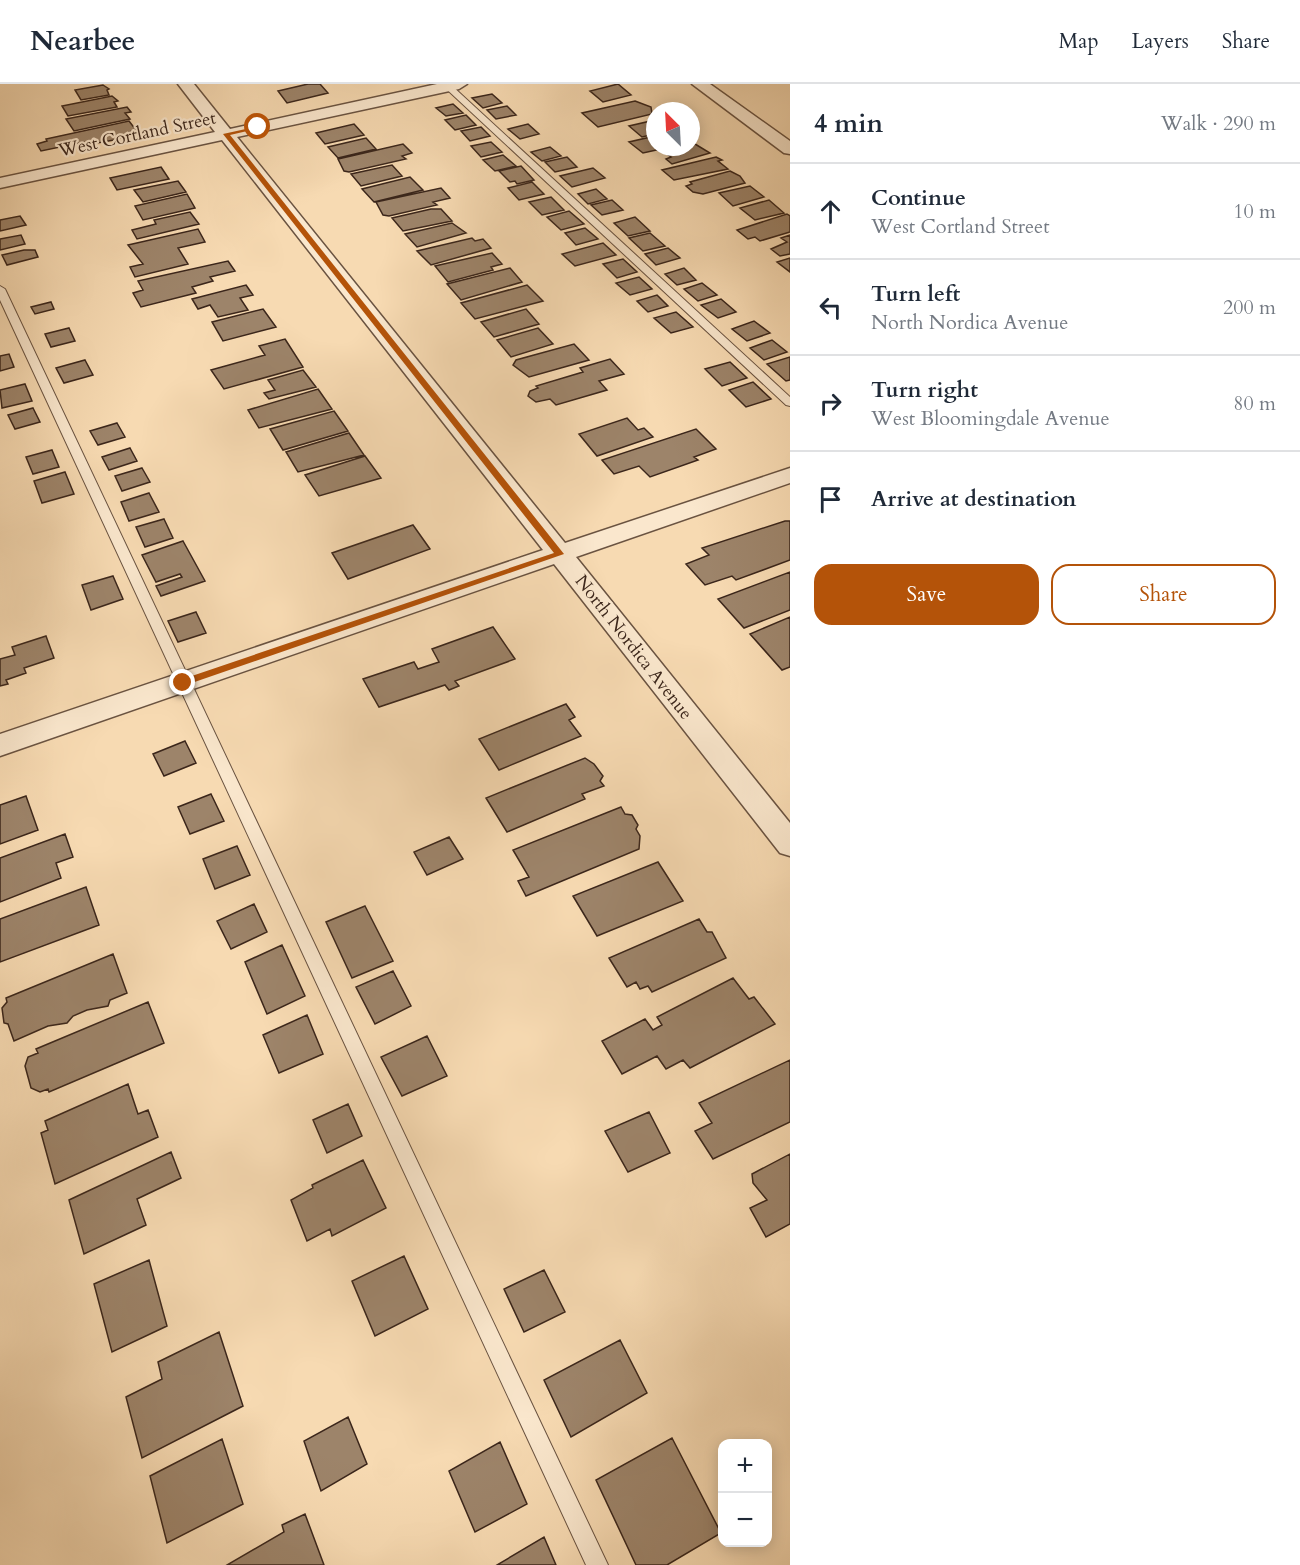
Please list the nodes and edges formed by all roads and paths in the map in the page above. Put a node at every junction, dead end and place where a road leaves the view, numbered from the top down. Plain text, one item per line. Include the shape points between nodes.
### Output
1 (186, 84) edge
2 (700, 84) edge
3 (451, 85) edge
4 (226, 134) junction
5 (790, 149) edge
6 (0, 183) edge
7 (0, 289) edge
8 (790, 403) edge
9 (790, 475) edge
10 (560, 554) junction
11 (183, 683) junction
12 (0, 745) edge
13 (790, 844) edge
14 (597, 1565) edge

1 - 4 street, North Nordica Avenue
2 - 5 street
3 - 4 street, West Cortland Street
3 - 8 lane
4 - 6 street, West Cortland Street
4 - 10 street, North Nordica Avenue
7 - 11 lane
9 - 10 street
10 - 11 street
10 - 13 street, North Nordica Avenue
11 - 12 street
11 - 14 lane

